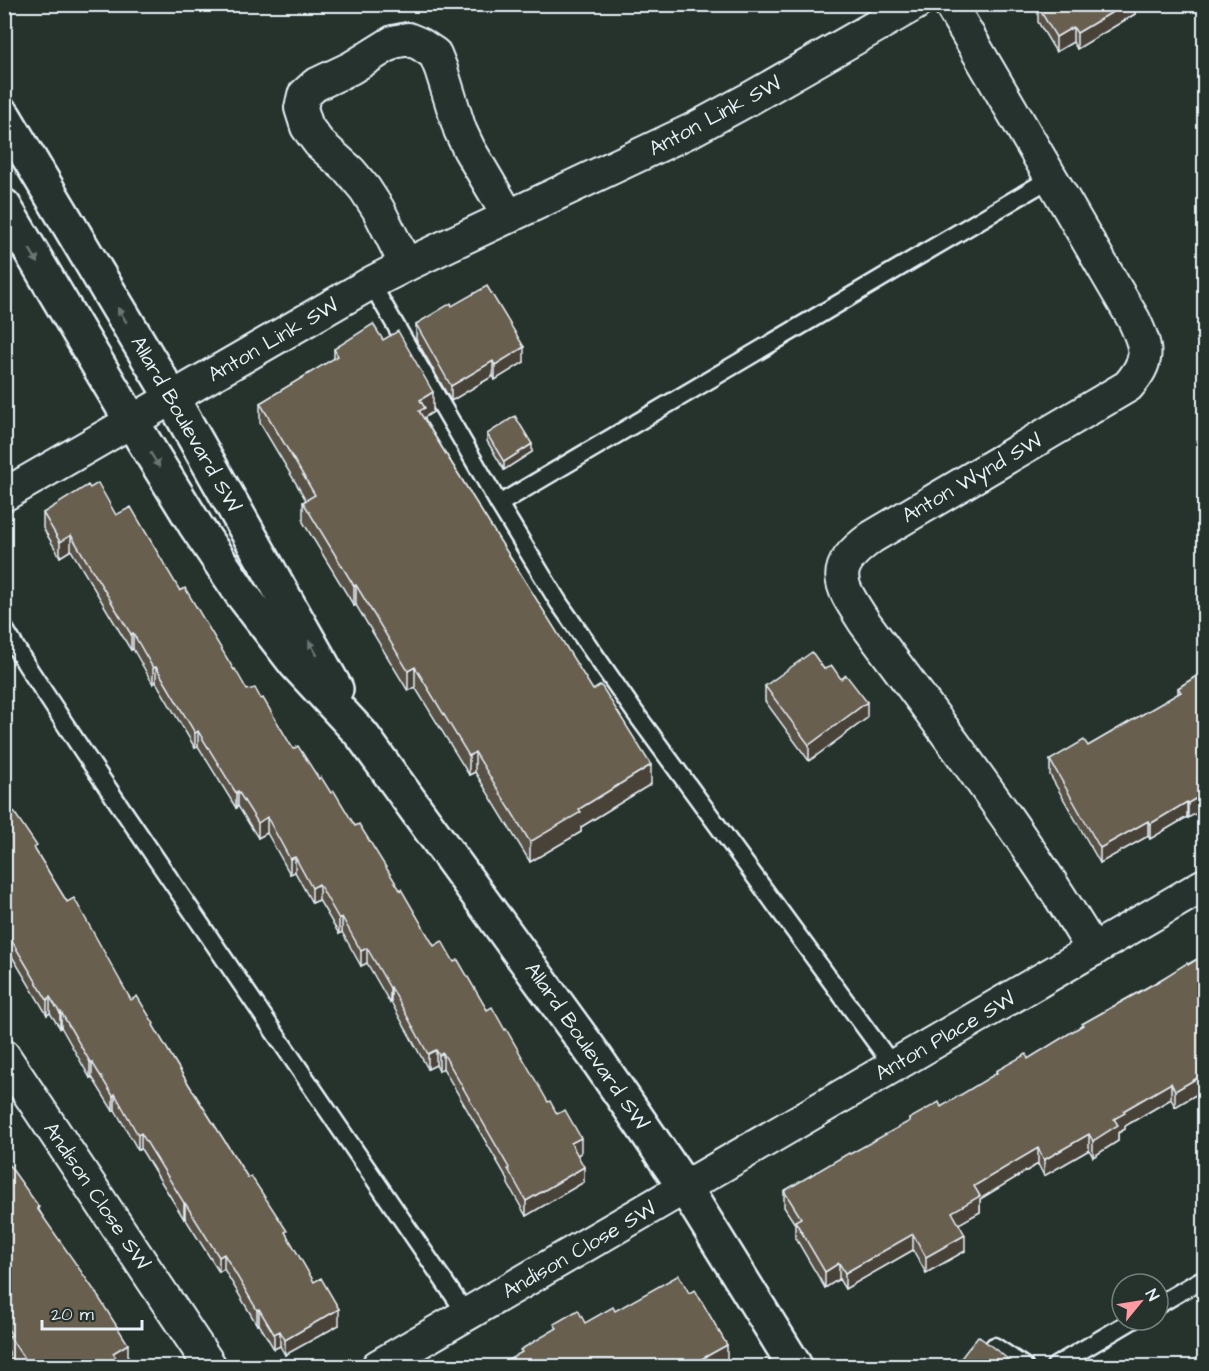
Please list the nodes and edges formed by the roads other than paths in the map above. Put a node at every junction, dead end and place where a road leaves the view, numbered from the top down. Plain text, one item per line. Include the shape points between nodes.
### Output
1 (915, 4) edge
2 (950, 4) edge
3 (4, 116) edge
4 (1051, 178) junction
5 (4, 206) edge
6 (509, 217) junction
7 (406, 265) junction
8 (370, 284) junction
9 (172, 398) junction
10 (132, 422) junction
11 (4, 495) edge
12 (499, 504) junction
13 (4, 628) edge
14 (362, 735) junction
15 (1204, 885) edge
16 (1093, 950) junction
17 (4, 1056) edge
18 (893, 1066) junction
19 (685, 1188) junction
20 (1204, 1278) edge
21 (1170, 1298) edge
22 (467, 1315) junction
23 (1113, 1332) edge
24 (994, 1346) edge
25 (210, 1366) edge
26 (378, 1366) edge
27 (795, 1366) edge
28 (1024, 1366) edge
29 (1055, 1366) edge

1 - 6 street, Anton Link SW via 692,130
2 - 4 street, Anton Wynd SW
9 -> 3 street, Allard Boulevard SW
4 - 12 lane
4 - 16 street, Anton Wynd SW via 1142,337 1145,353 1140,372 1113,396 872,537 846,560 842,573 850,600 1023,839
5 -> 10 street, Allard Boulevard SW
6 - 7 street, Anton Link SW
6 - 7 street via 460,130 435,54 408,39 393,42 315,85 304,95 301,108 307,127 319,143 365,189
7 - 8 street, Anton Link SW
8 - 9 street, Anton Link SW
8 - 12 lane
9 - 10 street, Anton Link SW
14 -> 9 street, Allard Boulevard SW
10 - 11 street, Anton Link SW
10 -> 14 street, Allard Boulevard SW via 241,593 295,663
12 - 18 lane via 559,603 634,711
13 - 22 lane via 84,753
14 - 19 street, Allard Boulevard SW via 594,1055
15 - 16 street, Anton Place SW
16 - 18 street, Anton Place SW
17 - 25 street, Andison Close SW
18 - 19 street, Anton Place SW
19 - 22 street, Andison Close SW
19 - 27 street, Allard Boulevard SW
20 - 21 lane
22 - 26 street, Andison Close SW
23 - 29 lane
24 - 28 lane

